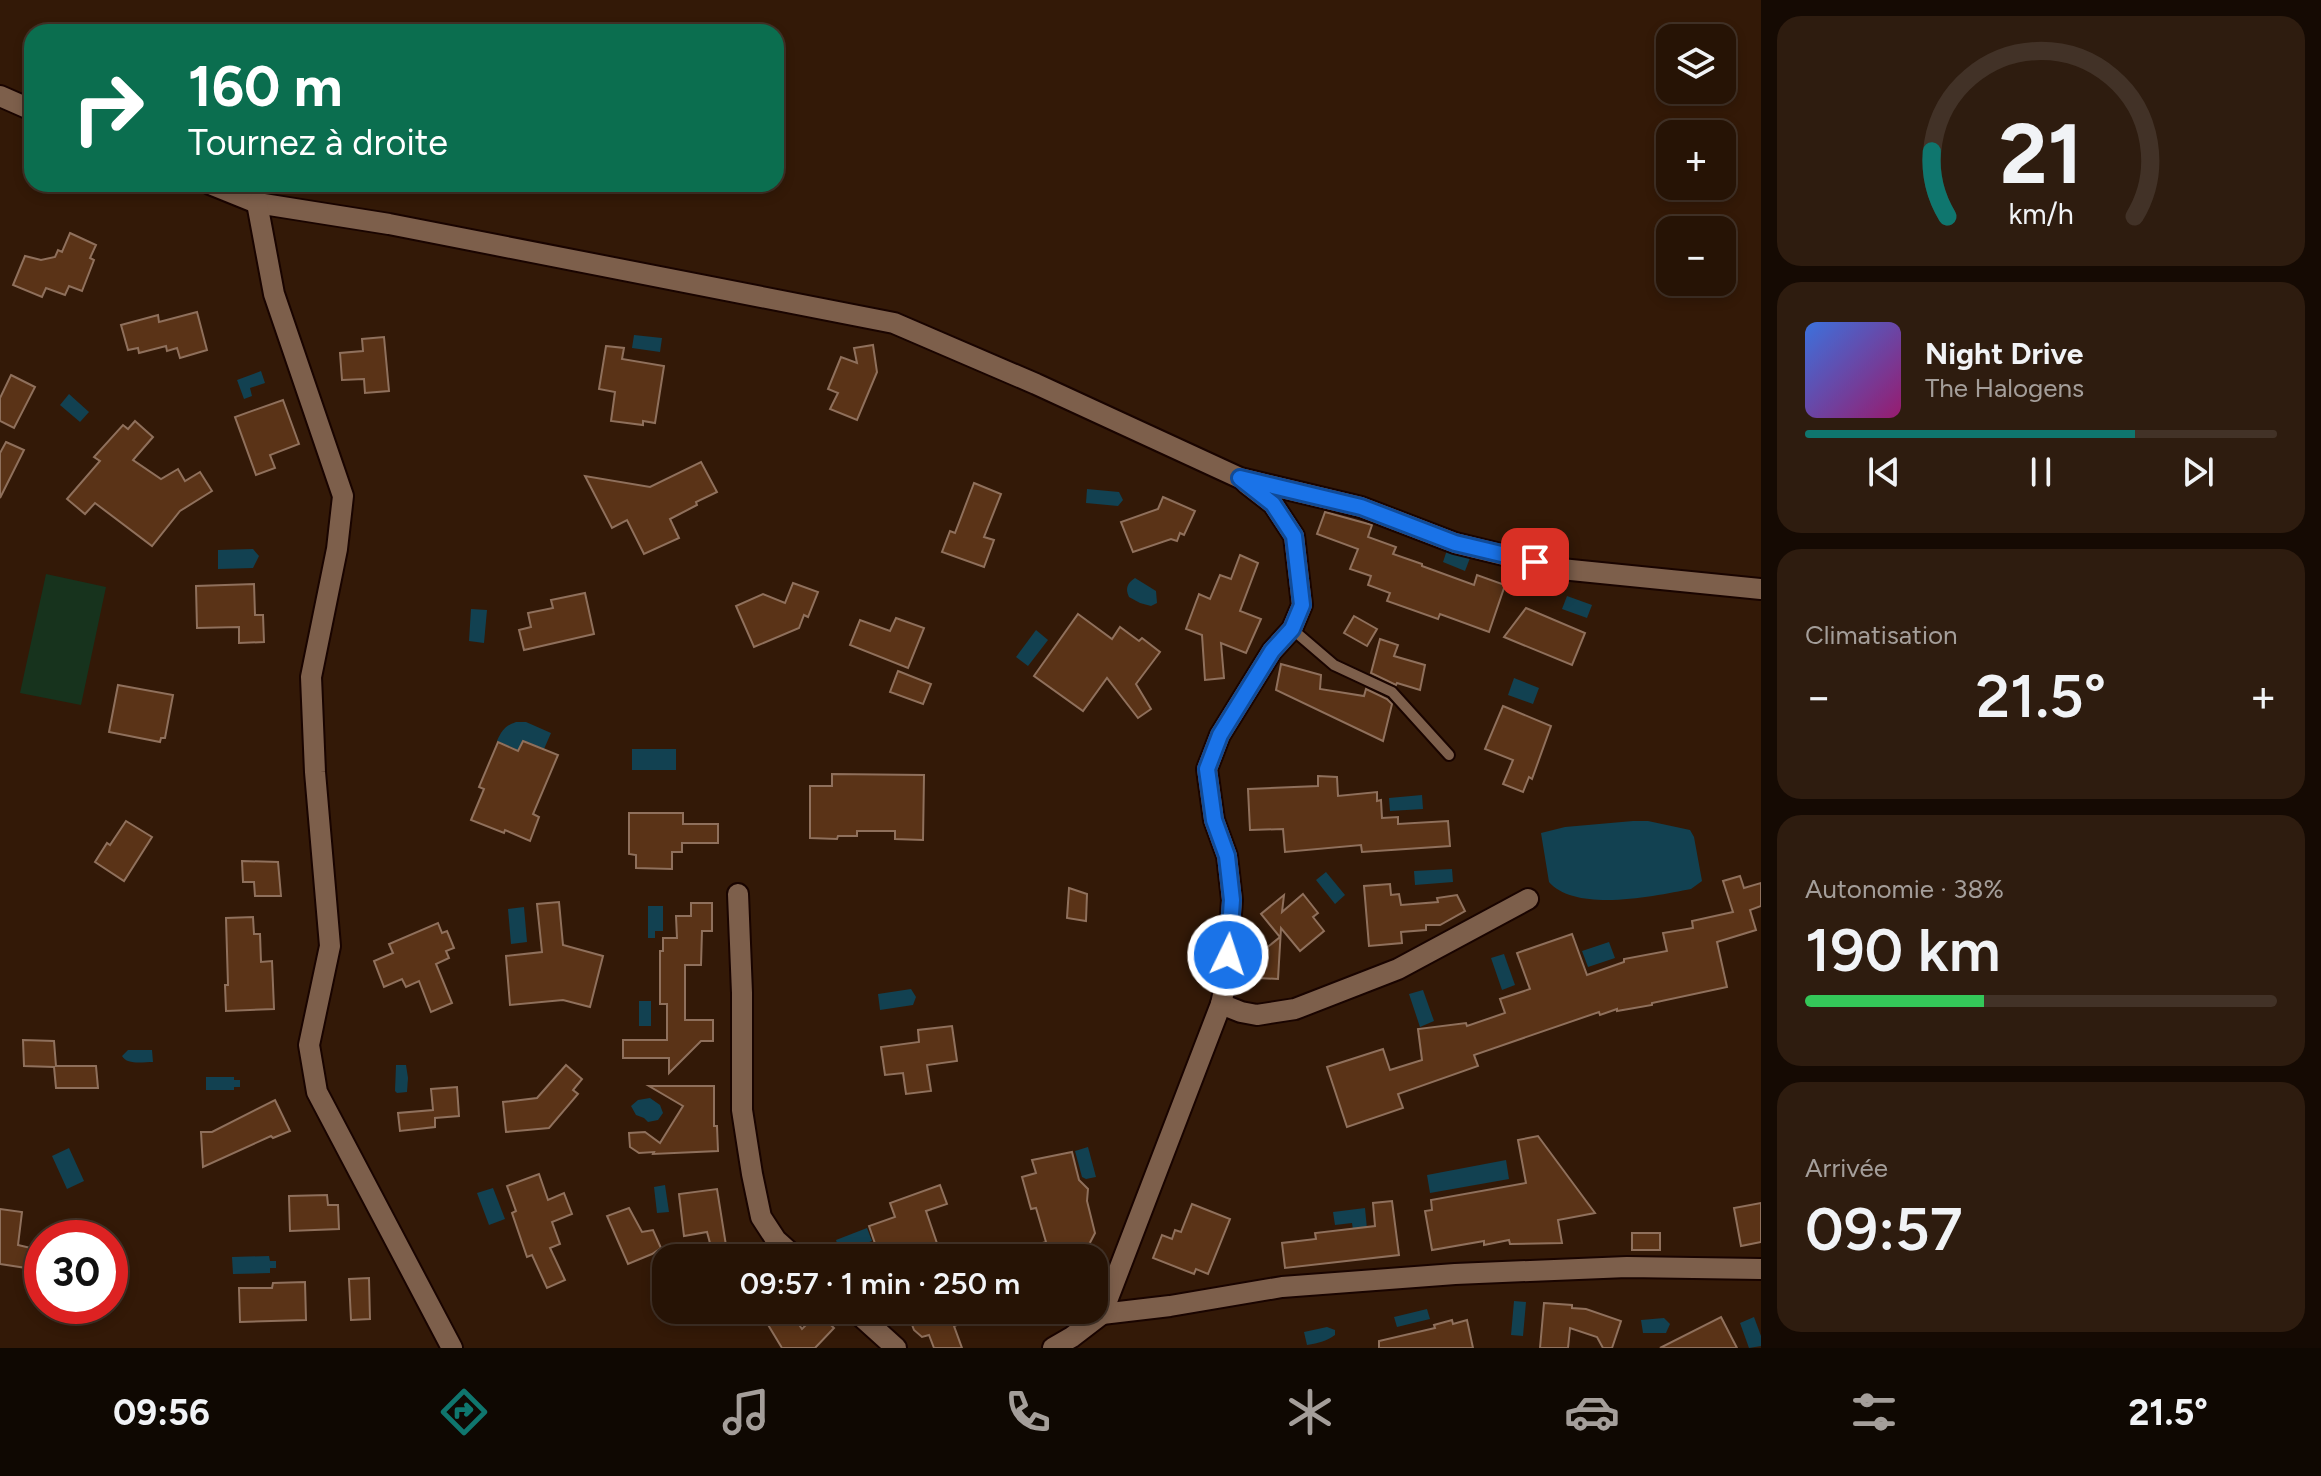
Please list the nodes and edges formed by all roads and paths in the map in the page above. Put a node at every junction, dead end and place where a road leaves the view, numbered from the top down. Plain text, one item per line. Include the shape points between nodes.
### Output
1 (0, 96) edge
2 (24, 106) edge
3 (230, 192) edge
4 (257, 203) junction
5 (1240, 478) junction
6 (1761, 589) edge
7 (1292, 629) junction
8 (1449, 755) dead end
9 (738, 894) dead end
10 (1528, 899) dead end
11 (1221, 1004) junction
12 (780, 1244) edge
13 (1761, 1269) edge
14 (1108, 1298) edge
15 (1108, 1313) edge
16 (869, 1324) edge
17 (1089, 1324) edge
18 (452, 1348) edge
19 (896, 1348) edge
20 (1053, 1348) edge

1 - 2 street
3 - 4 street
4 - 5 street via 894,323
4 - 18 street via 274,294 343,496 311,677 330,946 309,1045 317,1092
5 - 6 street via 1361,507 1455,543 1561,569
5 - 7 street via 1273,504 1294,536 1302,605
7 - 8 lane via 1334,665 1392,692
7 - 11 street via 1272,651 1220,735 1207,769 1232,900
9 - 12 street via 742,1110 761,1217
10 - 11 street via 1398,969 1295,1009 1257,1015
11 - 14 street
13 - 15 street via 1627,1267 1455,1274 1282,1287
16 - 19 street
17 - 20 street

